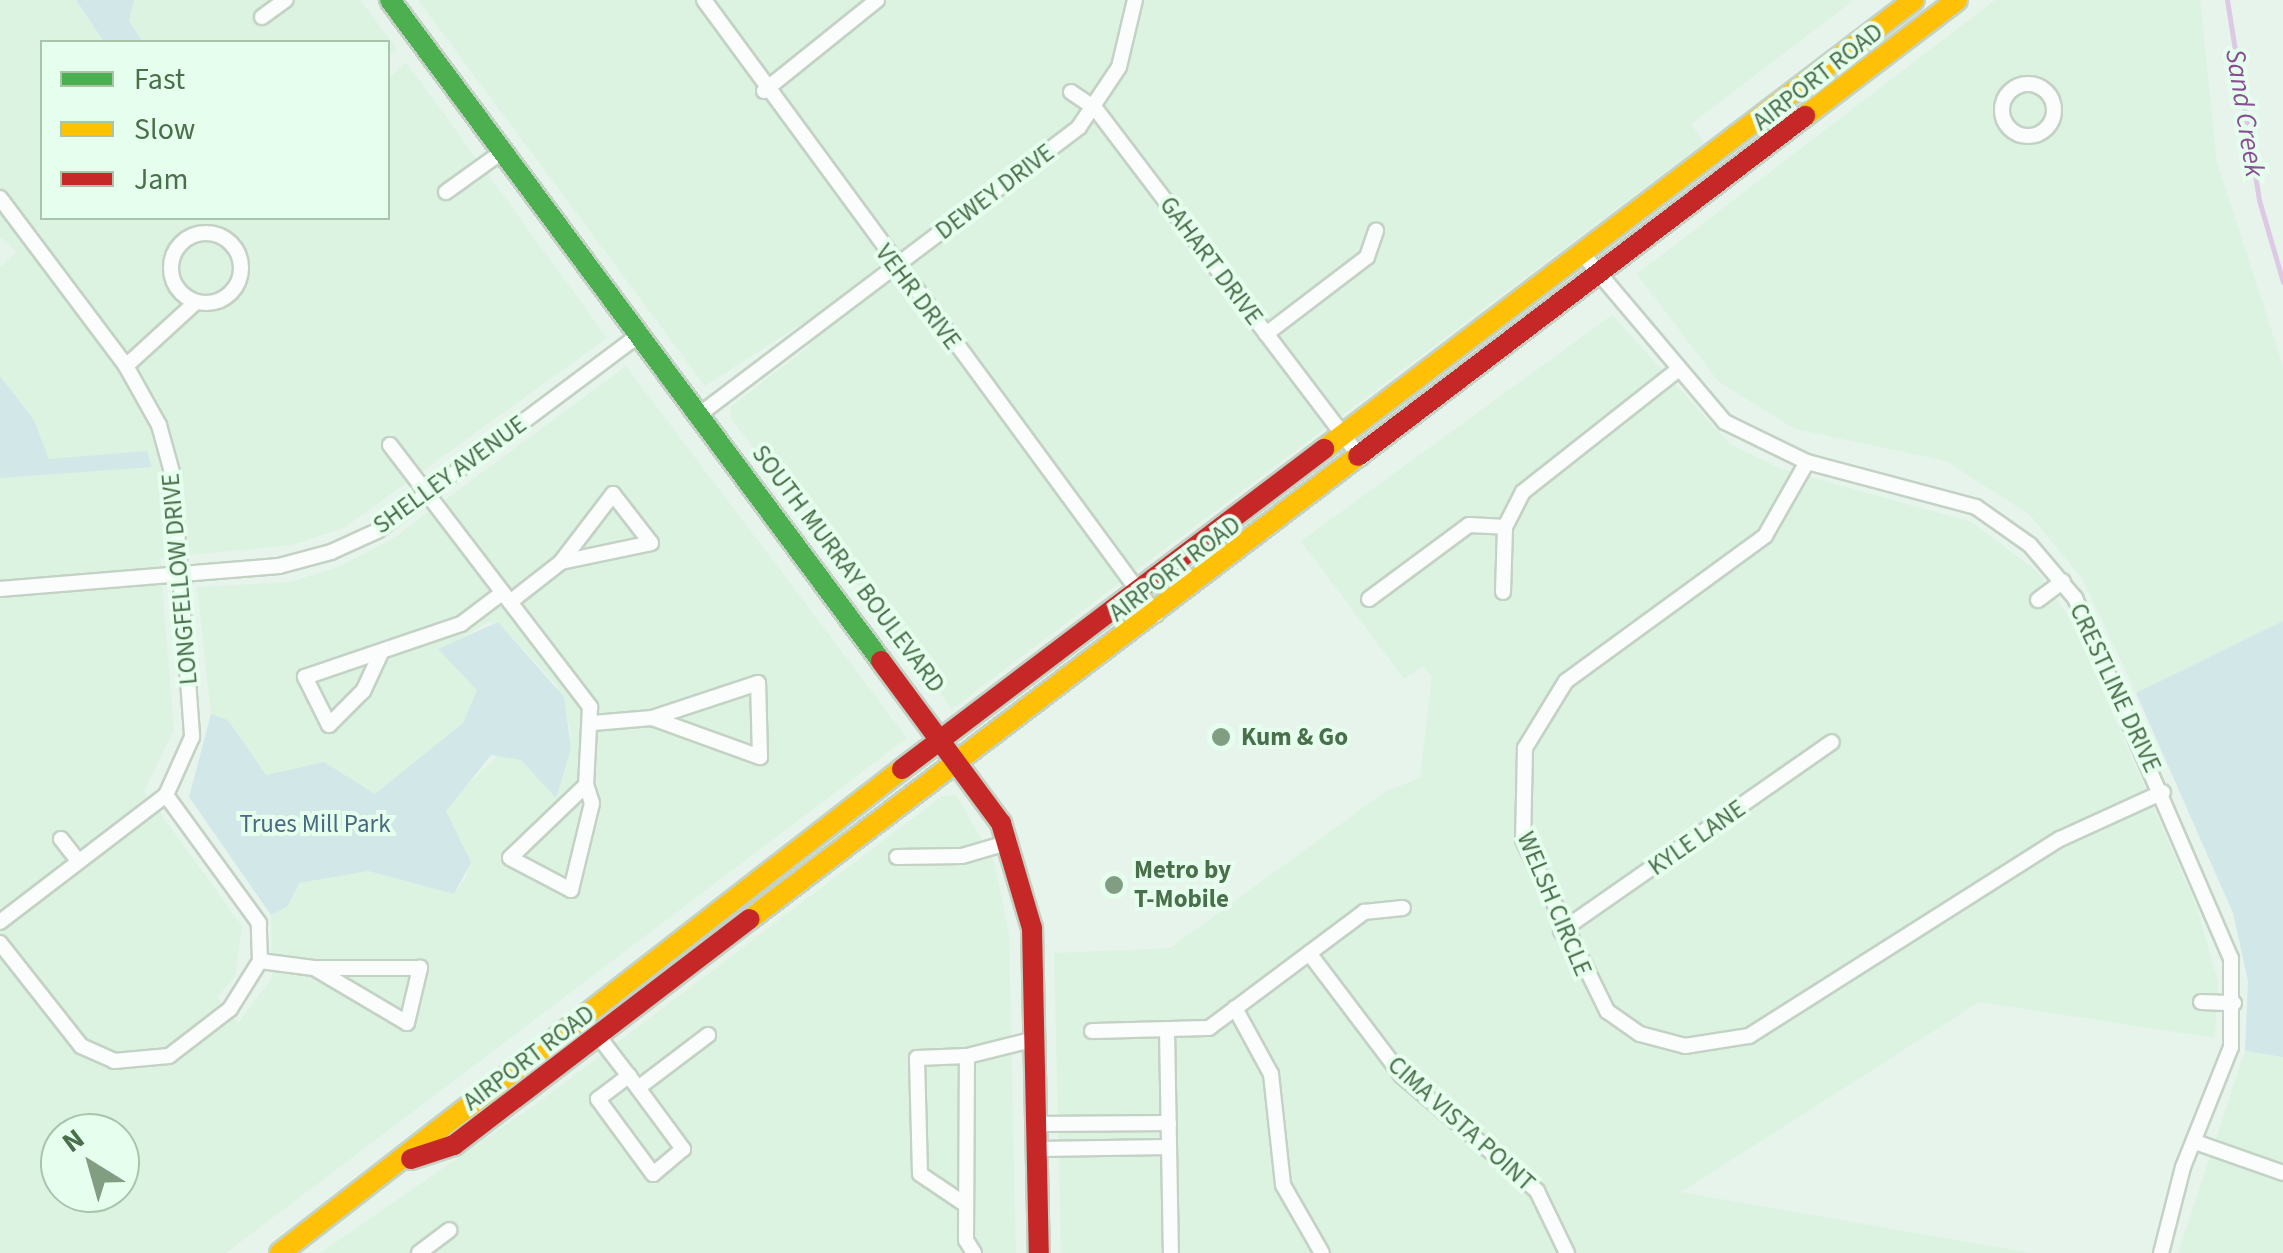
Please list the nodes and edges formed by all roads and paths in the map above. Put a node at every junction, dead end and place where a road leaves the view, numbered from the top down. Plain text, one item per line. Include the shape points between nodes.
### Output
1 (285, 0) edge
2 (392, 0) edge
3 (704, 0) edge
4 (877, 0) edge
5 (1136, 0) edge
6 (1914, 0) edge
7 (1950, 2) edge
8 (262, 18) dead end
9 (764, 90) junction
10 (1071, 92) dead end
11 (1095, 108) junction
12 (503, 151) junction
13 (446, 192) dead end
14 (0, 198) edge
15 (1376, 230) dead end
16 (1582, 253) junction
17 (895, 267) junction
18 (1601, 276) junction
19 (196, 302) junction
20 (640, 334) junction
21 (1266, 334) junction
22 (126, 366) junction
23 (1675, 372) junction
24 (700, 414) junction
25 (1344, 436) junction
26 (390, 445) dead end
27 (1361, 459) junction
28 (1807, 462) junction
29 (426, 495) junction
30 (1505, 527) junction
31 (561, 562) junction
32 (180, 575) junction
33 (2063, 581) junction
34 (0, 589) edge
35 (1137, 590) junction
36 (1504, 592) dead end
37 (506, 598) junction
38 (1370, 600) dead end
39 (2038, 600) dead end
40 (1156, 615) junction
41 (380, 655) junction
42 (652, 718) junction
43 (593, 723) junction
44 (942, 736) junction
45 (1832, 742) dead end
46 (962, 763) junction
47 (586, 784) junction
48 (2163, 792) junction
49 (166, 796) junction
50 (61, 839) dead end
51 (1010, 842) junction
52 (897, 856) dead end
53 (78, 861) junction
54 (1404, 908) dead end
55 (0, 922) edge
56 (1561, 931) junction
57 (0, 943) edge
58 (1309, 953) junction
59 (260, 961) junction
60 (314, 968) junction
61 (2200, 1002) dead end
62 (2234, 1004) junction
63 (1235, 1008) junction
64 (1167, 1029) junction
65 (1092, 1031) dead end
66 (708, 1035) dead end
67 (598, 1037) junction
68 (1035, 1039) junction
69 (967, 1056) junction
70 (633, 1082) junction
71 (1169, 1123) junction
72 (1037, 1124) junction
73 (1109, 1124) junction
74 (2195, 1142) junction
75 (1170, 1146) junction
76 (1109, 1147) junction
77 (1038, 1149) junction
78 (412, 1158) junction
79 (2283, 1173) edge
80 (966, 1205) junction
81 (449, 1230) dead end
82 (280, 1253) edge
83 (419, 1253) edge
84 (974, 1253) edge
85 (1039, 1253) edge
86 (1172, 1253) edge
87 (1322, 1253) edge
88 (1568, 1253) edge
89 (2161, 1253) edge

1 - 8 street
2 - 12 main road, SOUTH MURRAY BOULEVARD
3 - 9 street, VEHR DRIVE
4 - 9 street
5 - 11 street, DEWEY DRIVE via 1119,67
6 - 16 main road, AIRPORT ROAD
7 - 18 main road, AIRPORT ROAD
9 - 17 street, VEHR DRIVE
10 - 11 street, GAHART DRIVE
11 - 17 street, DEWEY DRIVE
11 - 21 street, GAHART DRIVE
12 - 13 street
12 - 20 main road, SOUTH MURRAY BOULEVARD
14 - 22 street, LONGFELLOW DRIVE
15 - 21 street via 1367,257
16 - 18 street, CRESTLINE DRIVE
16 - 25 main road, AIRPORT ROAD
17 - 24 street, DEWEY DRIVE
17 - 35 street, VEHR DRIVE
18 - 23 street, CRESTLINE DRIVE
18 - 27 main road, AIRPORT ROAD
19 - 19 street via 172,279 173,254 190,236 214,232 234,245 241,278 218,302
19 - 22 street
20 - 24 main road, SOUTH MURRAY BOULEVARD
20 - 29 street, SHELLEY AVENUE
21 - 25 street, GAHART DRIVE
22 - 32 street, LONGFELLOW DRIVE via 166,452
23 - 28 street, CRESTLINE DRIVE via 1725,422
23 - 30 street via 1523,492
24 - 44 main road, SOUTH MURRAY BOULEVARD
25 - 27 street, GAHART DRIVE
25 - 35 main road, AIRPORT ROAD
26 - 29 street
27 - 40 main road, AIRPORT ROAD
28 - 33 street, CRESTLINE DRIVE via 1976,507
28 - 56 street, WELSH CIRCLE via 1765,536 1566,681 1541,711 1521,768 1518,813
29 - 32 street, SHELLEY AVENUE via 331,552
29 - 37 street
30 - 36 street
30 - 38 street via 1469,525
31 - 31 street via 579,558 651,544 613,494
31 - 37 street
32 - 34 street, SHELLEY AVENUE
32 - 49 street, LONGFELLOW DRIVE via 192,737
33 - 39 street
33 - 48 street, CRESTLINE DRIVE
35 - 40 street, VEHR DRIVE
35 - 44 main road, AIRPORT ROAD
37 - 41 street via 462,624
37 - 43 street via 574,677
40 - 46 main road, AIRPORT ROAD
41 - 41 street via 363,691 329,725 304,677
42 - 42 street via 674,730 760,757 758,683
42 - 43 street
43 - 47 street
44 - 46 main road, SOUTH MURRAY BOULEVARD
44 - 78 main road, AIRPORT ROAD via 439,1122
45 - 56 street, KYLE LANE
46 - 51 main road, SOUTH MURRAY BOULEVARD
46 - 67 main road, AIRPORT ROAD
47 - 47 street via 510,858 571,890 592,803
48 - 56 street, WELSH CIRCLE via 2060,840 1729,1043 1662,1042 1622,1024 1595,997
48 - 62 street, CRESTLINE DRIVE via 2224,934
49 - 53 street, LONGFELLOW DRIVE
49 - 59 street via 250,907
50 - 53 street
51 - 52 street via 962,856
51 - 68 main road, SOUTH MURRAY BOULEVARD via 1032,928
53 - 55 street, LONGFELLOW DRIVE
54 - 58 street via 1364,912
57 - 59 street via 81,1046 133,1064 169,1056 230,1009
58 - 63 street
58 - 88 street, CIMA VISTA POINT via 1402,1076 1537,1191
59 - 60 street
60 - 60 street via 330,985 406,1023 420,968
61 - 62 street
62 - 74 street, CRESTLINE DRIVE via 2225,1070
63 - 64 street via 1209,1028
63 - 87 street via 1271,1074 1283,1185
64 - 65 street
64 - 71 street
66 - 70 street
67 - 70 street
67 - 78 main road, AIRPORT ROAD via 454,1145
68 - 69 street
68 - 72 main road, SOUTH MURRAY BOULEVARD
69 - 80 street
69 - 80 street via 917,1058 920,1174
70 - 70 street via 598,1100 653,1174 683,1149
71 - 73 street
71 - 75 street
72 - 73 street
72 - 77 main road, SOUTH MURRAY BOULEVARD
73 - 76 street
74 - 79 street
74 - 89 street, CRESTLINE DRIVE
75 - 76 street
75 - 86 street
76 - 77 street
77 - 85 main road, SOUTH MURRAY BOULEVARD
78 - 82 main road, AIRPORT ROAD
80 - 84 street
81 - 83 street

